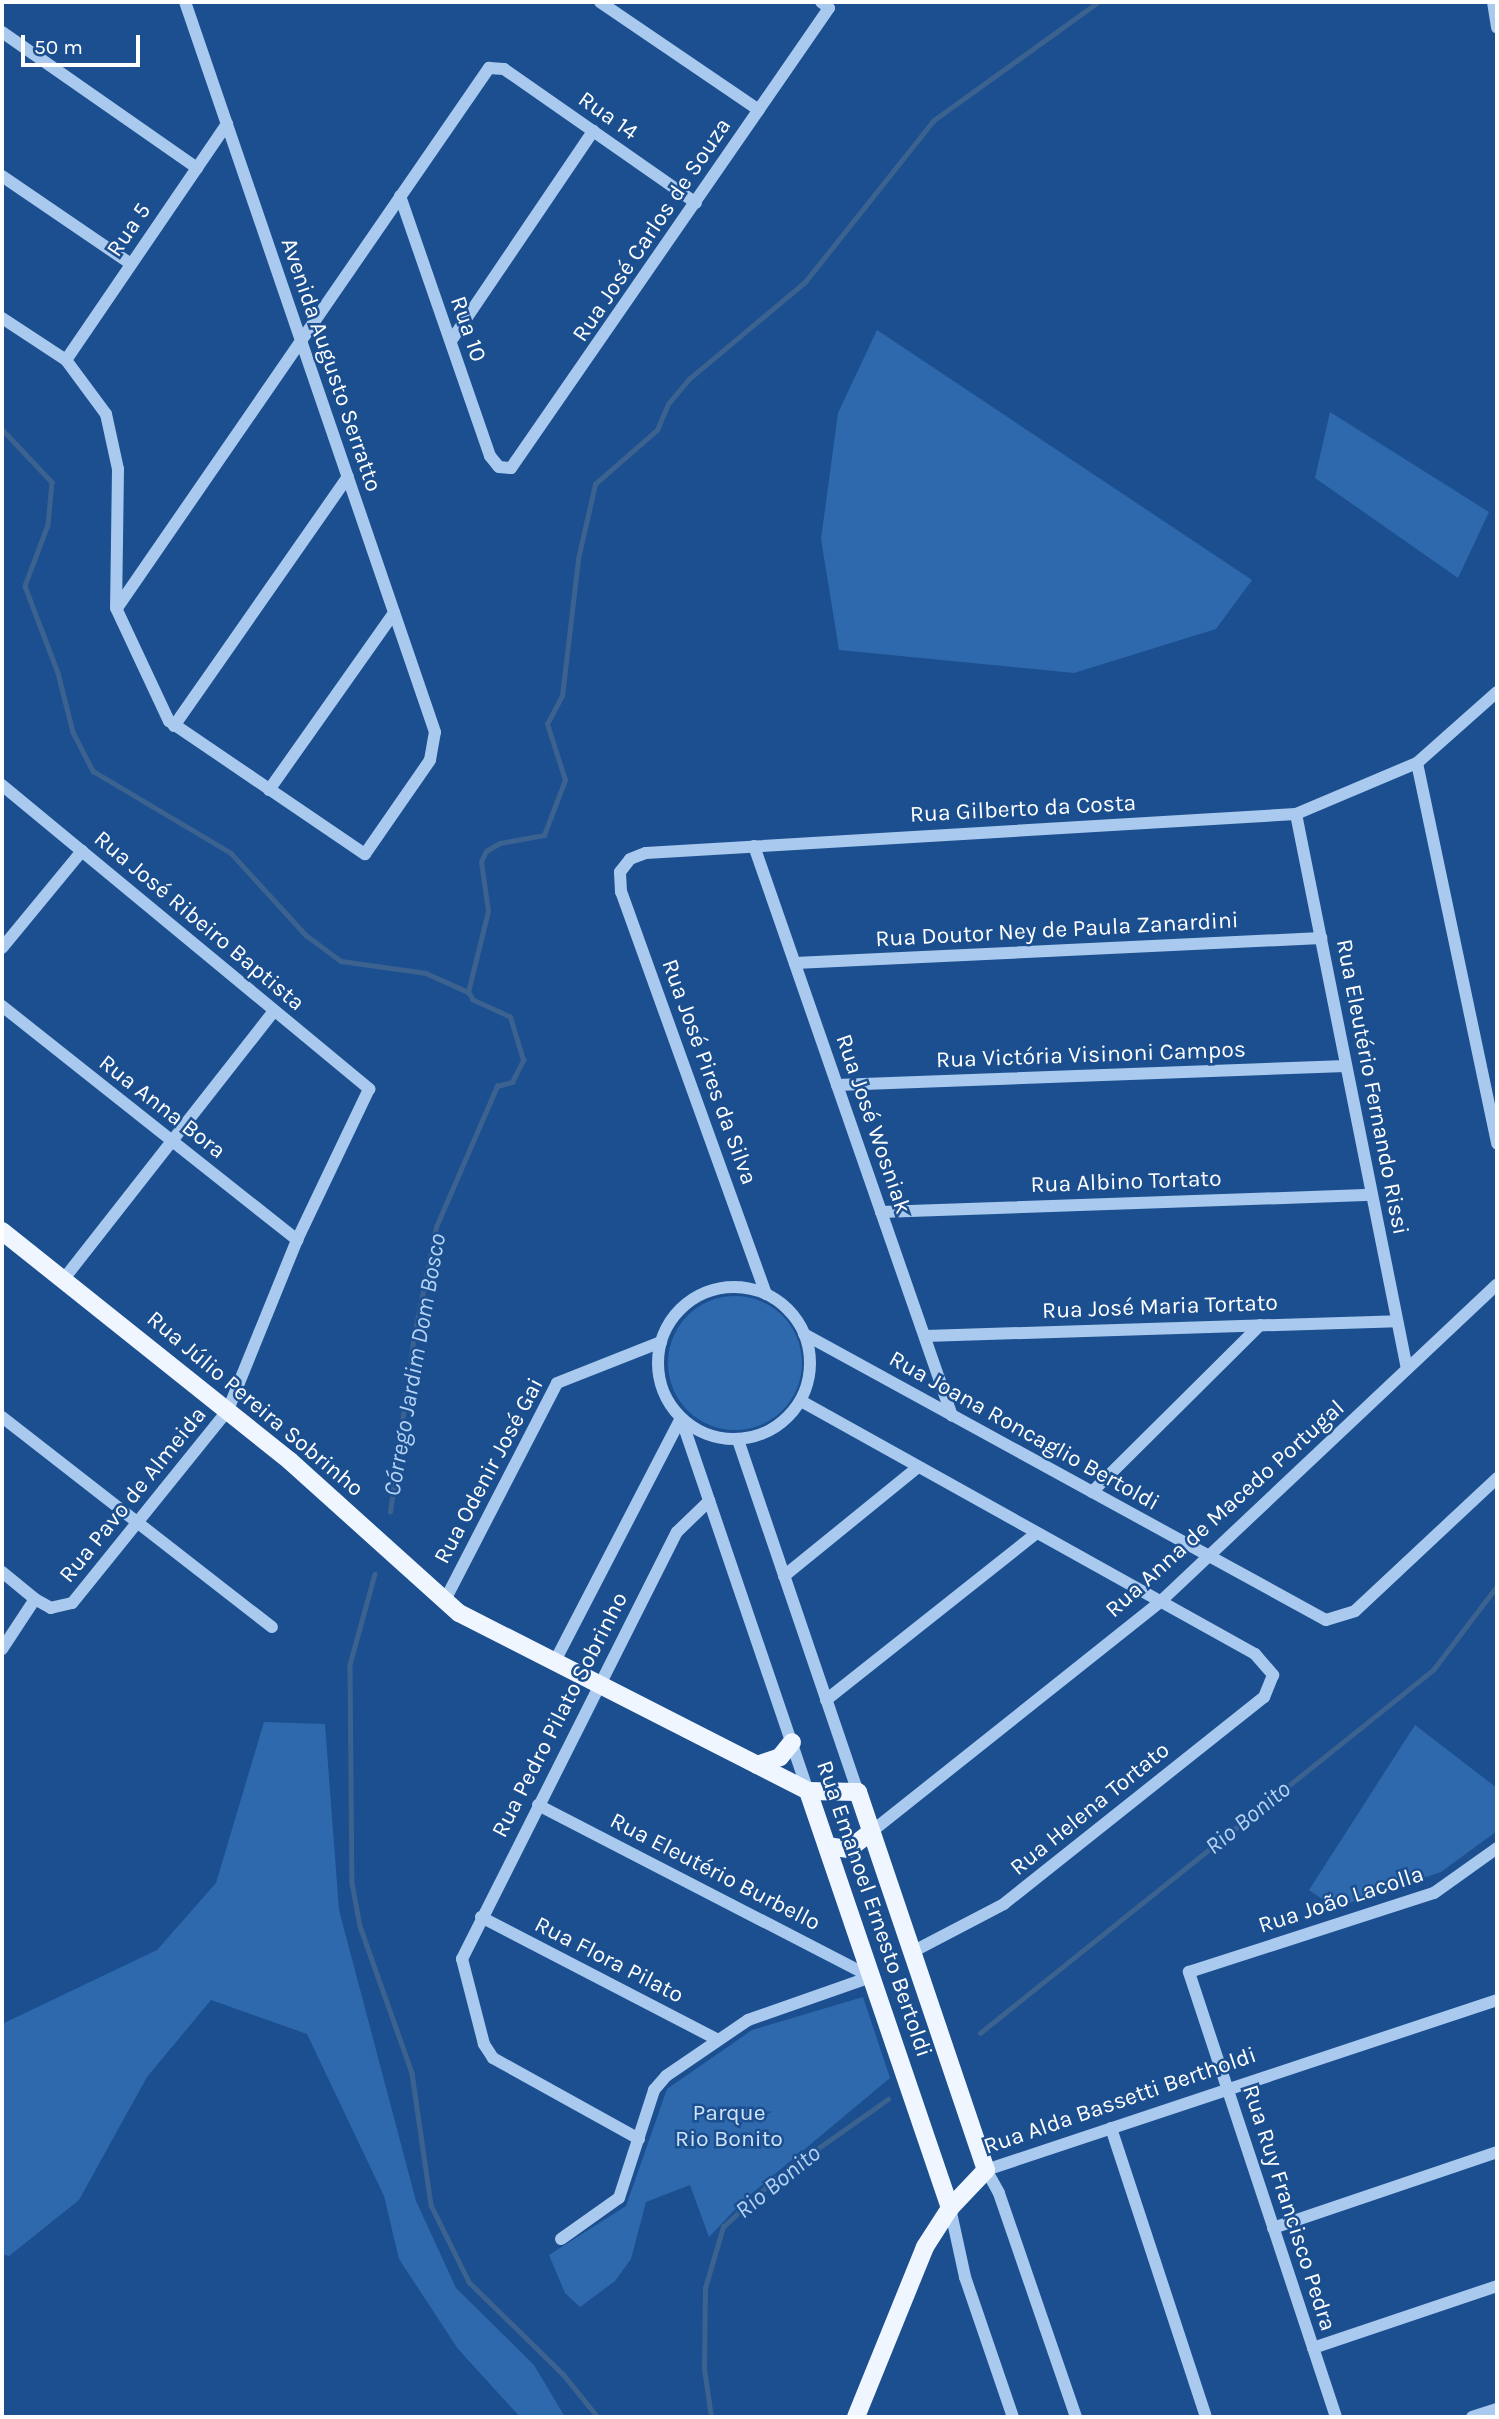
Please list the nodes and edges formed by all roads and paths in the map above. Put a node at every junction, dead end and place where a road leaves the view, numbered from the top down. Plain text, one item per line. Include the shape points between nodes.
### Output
1 (185, 2) edge
2 (600, 2) edge
3 (1493, 2) edge
4 (825, 5) edge
5 (1497, 28) edge
6 (2, 32) edge
7 (760, 110) junction
8 (227, 124) junction
9 (593, 131) junction
10 (197, 168) junction
11 (2, 176) edge
12 (400, 196) junction
13 (696, 203) junction
14 (131, 264) junction
15 (2, 318) edge
16 (450, 341) junction
17 (301, 342) junction
18 (66, 360) junction
19 (505, 469) joint
20 (348, 477) junction
21 (116, 608) junction
22 (394, 613) junction
23 (1497, 692) edge
24 (174, 726) junction
25 (1417, 763) junction
26 (2, 785) edge
27 (269, 790) junction
28 (1296, 814) junction
29 (754, 846) junction
30 (82, 851) junction
31 (624, 865) joint
32 (1321, 939) junction
33 (4, 942) edge
34 (795, 962) junction
35 (2, 1006) edge
36 (274, 1012) junction
37 (1346, 1066) junction
38 (837, 1085) junction
39 (369, 1089) joint
40 (171, 1140) junction
41 (1497, 1144) edge
42 (1372, 1195) junction
43 (881, 1212) junction
44 (2, 1231) edge
45 (297, 1240) junction
46 (64, 1280) junction
47 (1497, 1284) edge
48 (766, 1294) junction
49 (1397, 1321) junction
50 (1260, 1325) junction
51 (804, 1334) junction
52 (925, 1336) junction
53 (661, 1342) junction
54 (1406, 1369) junction
55 (800, 1401) junction
56 (228, 1409) junction
57 (952, 1416) junction
58 (2, 1418) edge
59 (681, 1418) junction
60 (738, 1440) junction
61 (918, 1467) junction
62 (1497, 1478) edge
63 (1092, 1492) junction
64 (709, 1501) junction
65 (137, 1523) junction
66 (1037, 1533) junction
67 (1210, 1557) junction
68 (2, 1572) edge
69 (784, 1576) junction
70 (35, 1598) junction
71 (444, 1602) junction
72 (1160, 1602) junction
73 (272, 1627) dead end
74 (2, 1650) edge
75 (554, 1663) junction
76 (599, 1685) junction
77 (827, 1700) junction
78 (792, 1742) junction
79 (757, 1765) junction
80 (808, 1791) junction
81 (858, 1792) junction
82 (538, 1805) junction
83 (871, 1832) junction
84 (827, 1846) junction
85 (1497, 1849) edge
86 (481, 1917) junction
87 (912, 1952) junction
88 (1189, 1972) joint
89 (871, 1977) junction
90 (1497, 2000) edge
91 (718, 2040) junction
92 (1228, 2090) junction
93 (1111, 2128) junction
94 (639, 2139) junction
95 (1497, 2152) edge
96 (986, 2170) junction
97 (950, 2208) junction
98 (1273, 2228) junction
99 (561, 2239) dead end
100 (1497, 2286) edge
101 (1313, 2348) junction
102 (1497, 2409) edge
103 (856, 2417) edge
104 (1013, 2417) edge
105 (1076, 2417) edge
106 (1206, 2417) edge
107 (1336, 2417) edge
108 (1472, 2417) edge

1 - 8 street, Avenida Augusto Serratto
2 - 7 street
3 - 5 street
4 - 7 street, Rua José Carlos de Souza
6 - 10 street
7 - 13 street, Rua José Carlos de Souza
8 - 10 street, Rua 5
8 - 17 street, Avenida Augusto Serratto
9 - 12 street, Rua 14 via 494,66
9 - 13 street, Rua 14
9 - 16 street
10 - 14 street, Rua 5
11 - 14 street
12 - 16 street, Rua 10
12 - 17 street
13 - 19 street, Rua José Carlos de Souza via 520,461
14 - 18 street, Rua 5
15 - 18 street
16 - 19 street, Rua 10 via 490,456
17 - 20 street, Avenida Augusto Serratto
17 - 21 street
18 - 21 street via 98,398 116,447
20 - 22 street, Avenida Augusto Serratto
20 - 24 street
21 - 24 street
22 - 27 street
22 - 27 street, Avenida Augusto Serratto via 436,742 430,760 365,854
23 - 25 street, Rua Gilberto da Costa
24 - 27 street
25 - 28 street, Rua Gilberto da Costa
25 - 41 street
26 - 30 street, Rua José Ribeiro Baptista
28 - 29 street, Rua Gilberto da Costa
28 - 32 street, Rua Eleutério Fernando Rissi
29 - 31 street, Rua Gilberto da Costa via 646,853
29 - 34 street, Rua José Wosniak
30 - 33 street
30 - 36 street, Rua José Ribeiro Baptista
31 - 48 street, Rua José Pires da Silva via 621,892
32 - 34 street, Rua Doutor Ney de Paula Zanardini
32 - 37 street, Rua Eleutério Fernando Rissi
34 - 38 street, Rua José Wosniak
35 - 40 street, Rua Anna Bora
36 - 39 street, Rua José Ribeiro Baptista
36 - 40 street
37 - 38 street, Rua Victória Visinoni Campos
37 - 42 street, Rua Eleutério Fernando Rissi
38 - 43 street, Rua José Wosniak
39 - 45 street, Rua Pavo de Almeida
40 - 45 street, Rua Anna Bora
40 - 46 street
42 - 43 street, Rua Albino Tortato
42 - 49 street, Rua Eleutério Fernando Rissi
43 - 52 street, Rua José Wosniak
44 - 46 main road, Rua Júlio Pereira Sobrinho
45 - 56 street, Rua Pavo de Almeida
46 - 56 main road, Rua Júlio Pereira Sobrinho
47 - 54 street, Rua Anna de Macedo Portugal
48 - 51 street via 795,1318
48 - 53 street via 723,1288 703,1294 670,1322
49 - 50 street, Rua José Maria Tortato
49 - 54 street, Rua Eleutério Fernando Rissi
50 - 52 street, Rua José Maria Tortato
50 - 63 street
51 - 55 street via 810,1356
51 - 57 street, Rua Joana Roncaglio Bertoldi
52 - 57 street, Rua José Wosniak
53 - 59 street via 660,1382
53 - 71 street, Rua Odenir José Gai via 556,1383
54 - 67 street, Rua Anna de Macedo Portugal
55 - 60 street via 785,1421 763,1434
55 - 61 street
56 - 65 street, Rua Pavo de Almeida
56 - 71 main road, Rua Júlio Pereira Sobrinho
57 - 63 street, Rua Joana Roncaglio Bertoldi
58 - 65 street
59 - 60 street via 717,1438
59 - 64 street, Rua Emanoel Ernesto Bertoldi
59 - 75 street, Rua Pedro Pilato Sobrinho
60 - 69 street, Rua Emanoel Ernesto Bertoldi
61 - 66 street
61 - 69 street
62 - 67 street, Rua Joana Roncaglio Bertoldi via 1355,1611 1336,1621 1318,1617
63 - 67 street, Rua Joana Roncaglio Bertoldi
64 - 76 street, Rua Pedro Pilato Sobrinho via 677,1532
64 - 78 street, Rua Emanoel Ernesto Bertoldi
65 - 70 street, Rua Pavo de Almeida via 72,1603 51,1608
65 - 73 street
66 - 72 street
66 - 77 street
67 - 72 street, Rua Anna de Macedo Portugal
68 - 70 street
69 - 77 street, Rua Emanoel Ernesto Bertoldi
70 - 74 street, Rua Pavo de Almeida
71 - 75 main road, Rua Júlio Pereira Sobrinho
72 - 83 street, Rua Anna de Macedo Portugal
72 - 87 street, Rua Helena Tortato via 1255,1654 1273,1675 1264,1697 1004,1904
75 - 76 main road, Rua Júlio Pereira Sobrinho
76 - 79 main road, Rua Júlio Pereira Sobrinho
76 - 82 street, Rua Pedro Pilato Sobrinho
77 - 81 street, Rua Emanoel Ernesto Bertoldi
78 - 79 main road via 780,1757
78 - 80 street, Rua Emanoel Ernesto Bertoldi
79 - 80 main road, Rua Júlio Pereira Sobrinho
80 - 81 main road
80 - 84 main road, Rua Emanoel Ernesto Bertoldi
81 - 83 main road, Rua Emanoel Ernesto Bertoldi
82 - 86 street, Rua Pedro Pilato Sobrinho
82 - 89 street, Rua Eleutério Burbello
83 - 84 main road via 849,1849
83 - 87 main road, Rua Emanoel Ernesto Bertoldi
84 - 89 main road, Rua Emanoel Ernesto Bertoldi
85 - 88 street, Rua João Lacolla via 1434,1893
86 - 91 street, Rua Flora Pilato
86 - 94 street, Rua Pedro Pilato Sobrinho via 462,1959 484,2044 493,2059
87 - 96 main road, Rua Emanoel Ernesto Bertoldi
88 - 92 street, Rua Ruy Francisco Pedra
89 - 91 street via 758,2016
89 - 97 main road, Rua Emanoel Ernesto Bertoldi
90 - 92 street, Rua Alda Bassetti Bertholdi
91 - 94 street via 659,2082
92 - 93 street, Rua Alda Bassetti Bertholdi
92 - 98 street, Rua Ruy Francisco Pedra
93 - 96 street, Rua Alda Bassetti Bertholdi
93 - 106 street
94 - 99 street via 620,2198
95 - 98 street
96 - 97 main road, Rua Alda Bassetti Bertholdi
96 - 105 street, Rua Emanoel Ernesto Bertoldi via 999,2193
97 - 103 main road, Rua Alda Bassetti Bertholdi via 925,2247
97 - 104 street, Rua Emanoel Ernesto Bertoldi via 965,2277
98 - 101 street, Rua Ruy Francisco Pedra
100 - 101 street
101 - 107 street, Rua Ruy Francisco Pedra
102 - 108 street

